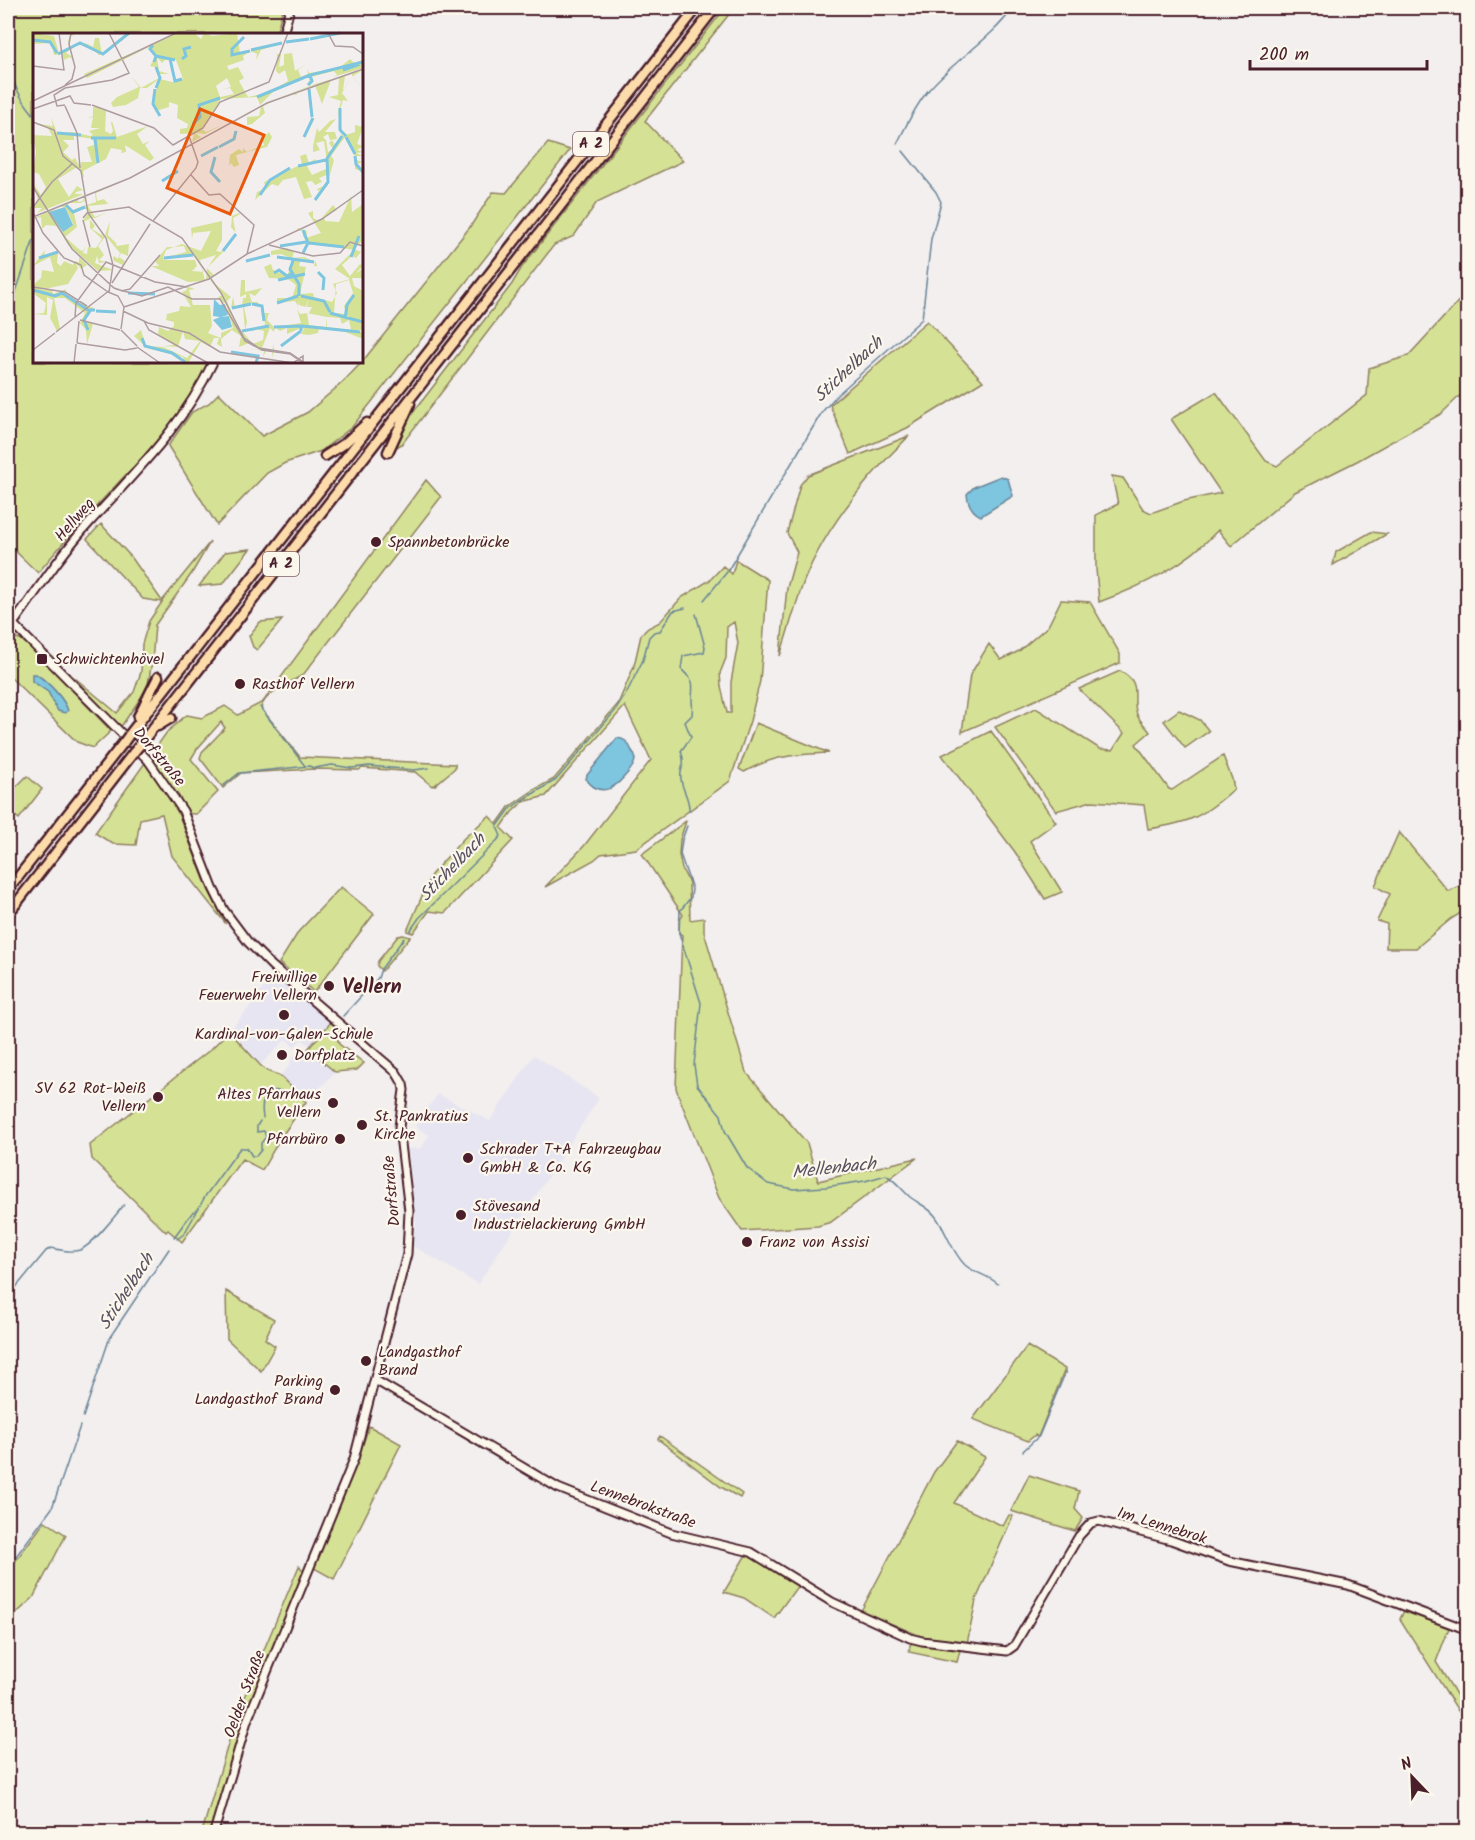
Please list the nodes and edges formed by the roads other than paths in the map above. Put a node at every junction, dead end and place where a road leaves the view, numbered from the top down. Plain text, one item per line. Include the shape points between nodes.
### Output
1 (290, 8) edge
2 (697, 8) edge
3 (715, 8) edge
4 (283, 33) edge
5 (213, 363) edge
6 (422, 383) junction
7 (386, 406) junction
8 (388, 452) dead end
9 (325, 456) dead end
10 (15, 621) junction
11 (8, 631) edge
12 (158, 677) dead end
13 (171, 718) dead end
14 (126, 738) junction
15 (136, 749) junction
16 (8, 890) edge
17 (8, 914) edge
18 (375, 1380) junction
19 (309, 1568) joint
20 (1467, 1630) edge
21 (910, 1638) joint
22 (214, 1833) edge

1 - 4 street
2 - 7 highway, A 2
3 - 6 highway, A 2
5 - 10 street, Hellweg via 184,414 160,446 51,568
6 - 8 highway
6 - 15 highway, A 2
7 - 9 highway
7 - 14 highway, A 2
10 - 11 street, Hellweg
10 - 18 street, Dorfstraße via 148,760 183,811 213,888 248,942 377,1054 400,1079 404,1097 399,1127 409,1234
12 - 14 highway
13 - 15 highway
14 - 16 highway, A 2
15 - 17 highway, A 2
18 - 19 street, Dorfstraße via 354,1459
18 - 21 street, Lennebrokstraße via 558,1488 671,1533 751,1552 831,1602
19 - 22 street, Oelder Straße via 247,1721
20 - 21 street, Im Lennebrok via 1348,1586 1228,1561 1172,1540 1099,1521 1091,1522 1079,1536 1014,1646 1007,1651

